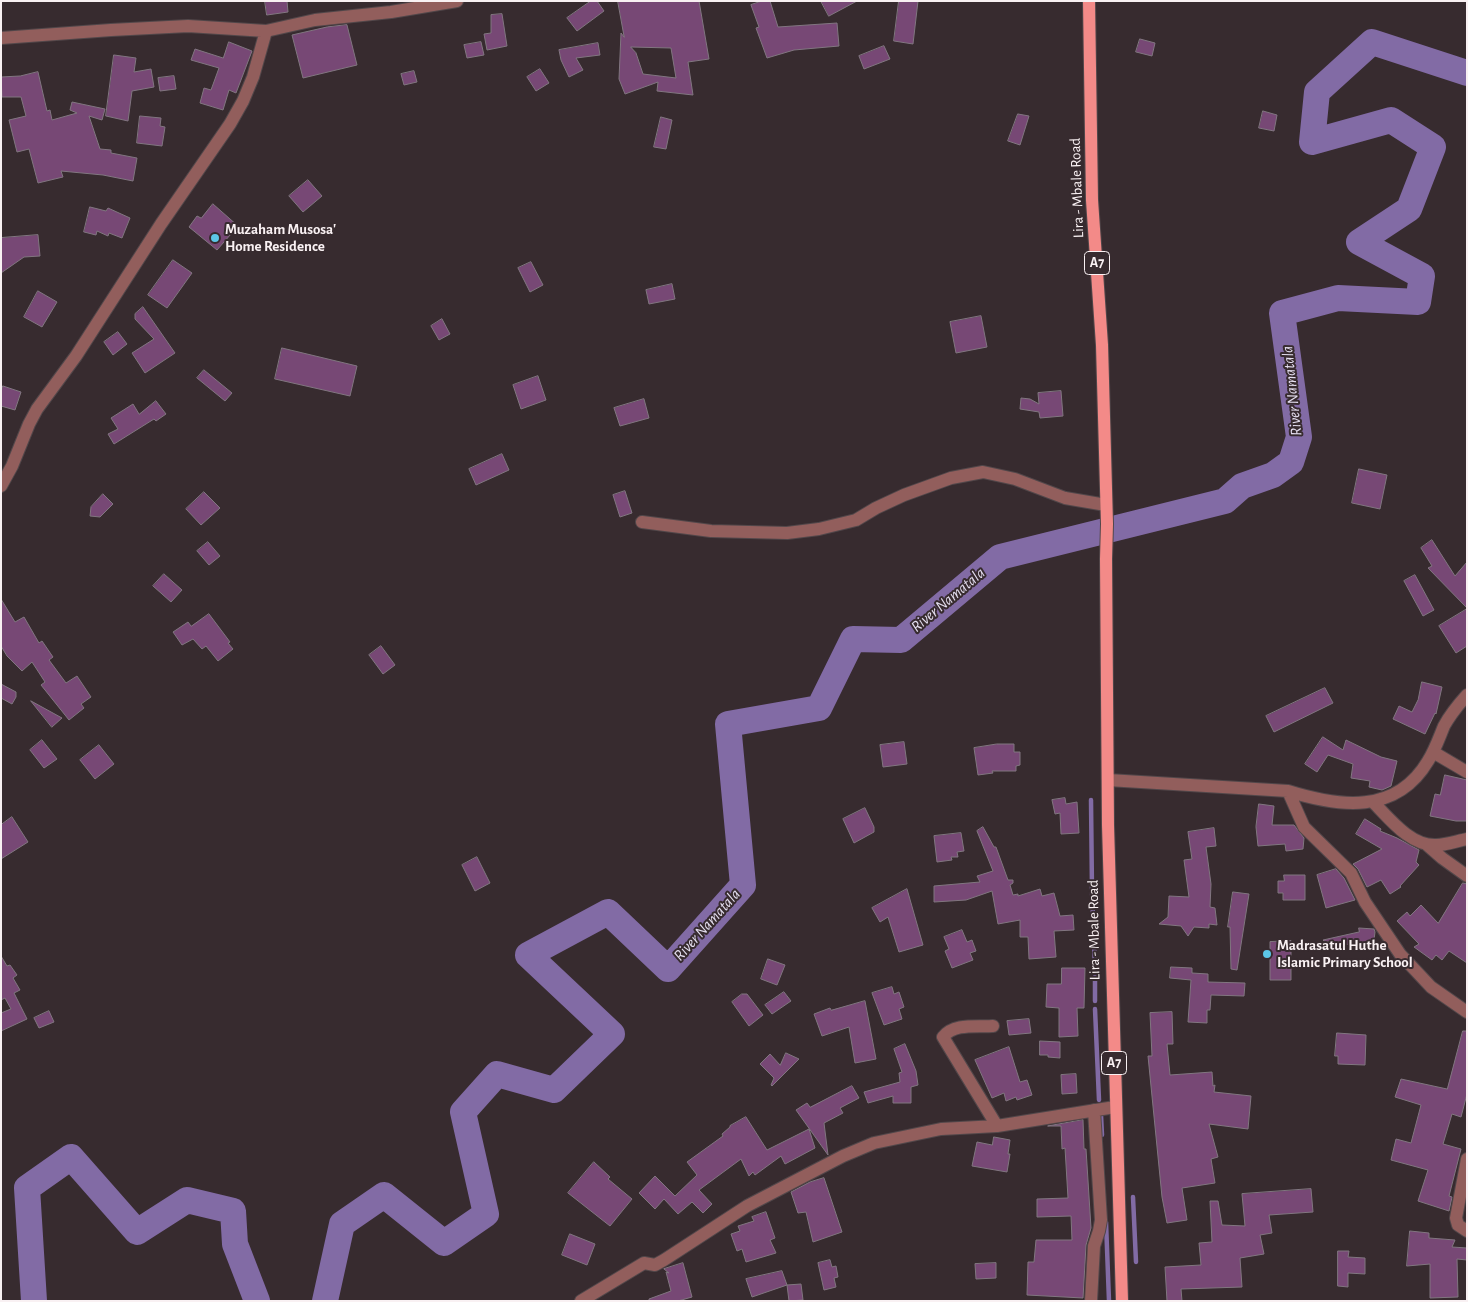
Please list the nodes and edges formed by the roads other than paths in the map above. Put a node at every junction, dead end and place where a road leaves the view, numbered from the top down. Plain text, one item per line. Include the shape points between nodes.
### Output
1 (458, 1) edge
2 (1089, 1) edge
3 (266, 31) junction
4 (1, 38) edge
5 (1, 486) edge
6 (1106, 505) junction
7 (642, 522) dead end
8 (1467, 695) edge
9 (1433, 752) junction
10 (1467, 772) edge
11 (1108, 780) junction
12 (1288, 791) junction
13 (1373, 802) junction
14 (1467, 839) edge
15 (1426, 844) junction
16 (1467, 876) edge
17 (1467, 1012) edge
18 (992, 1026) dead end
19 (1115, 1107) junction
20 (1094, 1110) junction
21 (997, 1126) junction
22 (1467, 1159) edge
23 (1467, 1230) edge
24 (580, 1301) edge
25 (1091, 1301) edge
26 (1122, 1301) edge

1 - 3 street via 315,20
2 - 6 main road, Lira - Mbale Road / A7 via 1092,200 1102,345
3 - 4 street via 188,26
3 - 5 street via 253,77 230,124 76,356 37,409
6 - 7 street via 1065,498 1015,479 983,472 950,478 904,495 856,520 819,529 711,531
6 - 11 main road, Lira - Mbale Road / A7
8 - 9 street via 1452,714
9 - 10 street
9 - 13 street via 1411,782 1398,792
11 - 12 street
11 - 19 main road, Lira - Mbale Road / A7
12 - 13 street via 1316,800
12 - 17 street via 1304,827 1351,873 1365,902 1400,954 1431,987
13 - 15 street via 1406,835
14 - 15 street via 1438,846
15 - 16 street
18 - 21 street via 961,1027 948,1031 943,1037
19 - 20 street
19 - 26 main road, Lira - Mbale Road / A7
20 - 21 street
20 - 25 street via 1101,1220 1094,1246
21 - 24 street via 932,1131 858,1149 747,1206 655,1265 644,1263
22 - 23 street via 1456,1218 1458,1225

